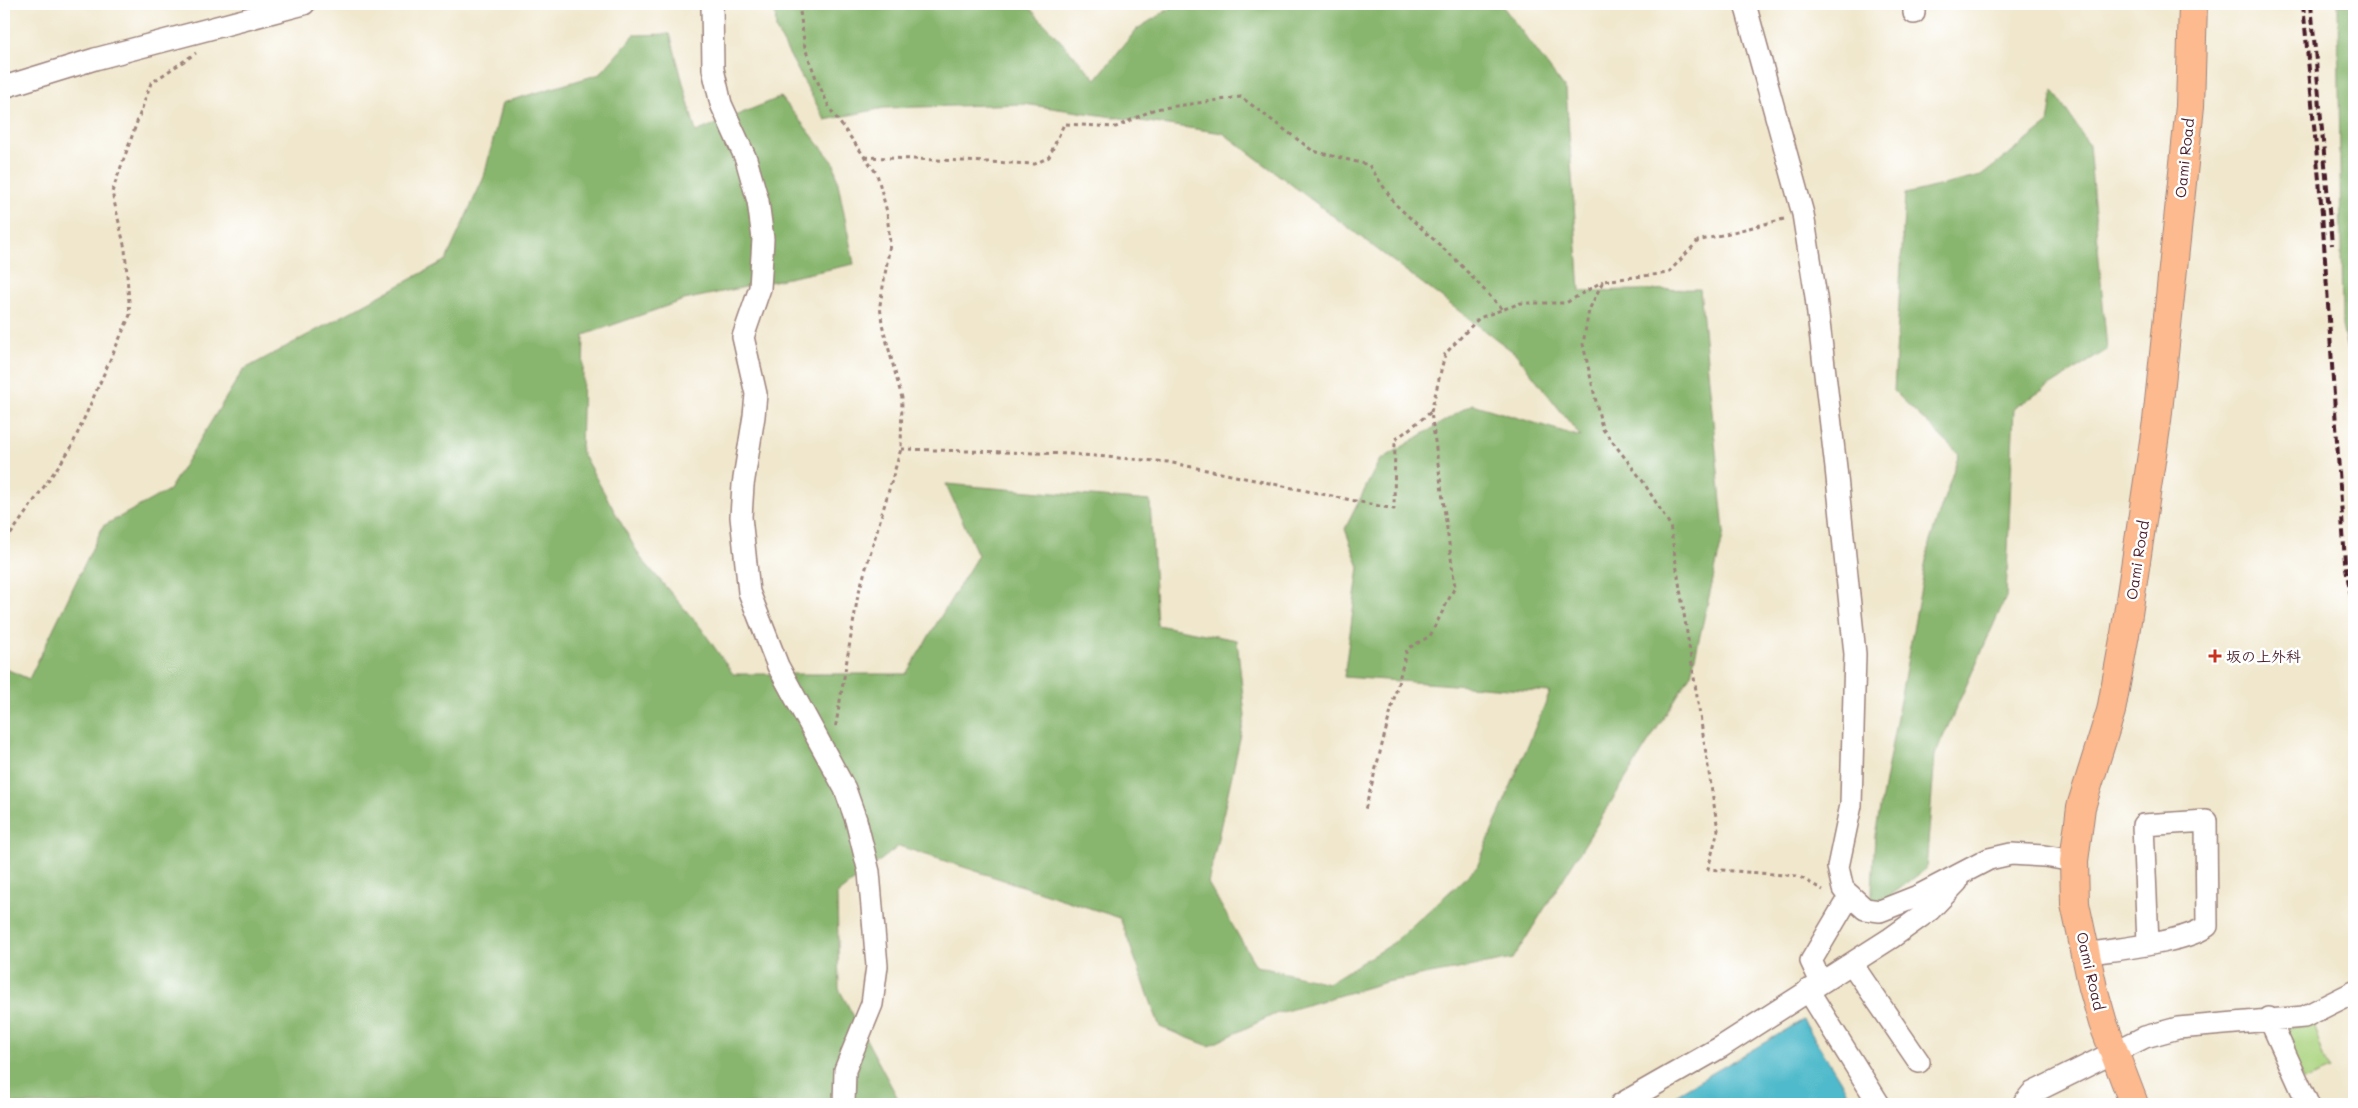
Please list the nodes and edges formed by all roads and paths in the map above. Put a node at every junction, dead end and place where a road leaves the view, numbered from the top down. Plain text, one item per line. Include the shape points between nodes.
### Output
1 (304, 4) edge
2 (712, 4) edge
3 (798, 4) edge
4 (1745, 4) edge
5 (2193, 4) edge
6 (199, 51) dead end
7 (4, 87) edge
8 (865, 157) junction
9 (1803, 214) junction
10 (1603, 281) junction
11 (1503, 310) junction
12 (1431, 412) junction
13 (901, 449) junction
14 (6, 541) dead end
15 (830, 762) junction
16 (1365, 810) dead end
17 (2074, 862) junction
18 (1967, 870) junction
19 (1848, 899) junction
20 (2148, 943) junction
21 (2086, 954) junction
22 (1852, 964) junction
23 (1815, 986) junction
24 (2354, 992) edge
25 (2269, 1018) junction
26 (2114, 1054) junction
27 (1919, 1062) dead end
28 (844, 1104) edge
29 (1622, 1104) edge
30 (1879, 1104) edge
31 (2023, 1104) edge
32 (2134, 1104) edge
33 (2308, 1104) edge

1 - 7 street via 95,59
2 - 15 street via 713,69 720,104 746,159 764,239 760,288 743,337 756,394 743,485 744,564 749,592 778,666
3 - 8 path via 805,48 816,78 830,109
4 - 9 street
5 - 17 main road, Oami Road via 2190,106 2158,422 2111,711 2081,807
6 - 14 path via 150,84 112,192 125,249 130,315 71,448
8 - 11 path via 1036,164 1049,157 1064,124 1116,127 1155,109 1241,96 1312,151 1369,165 1395,204 1457,261
8 - 13 path via 877,174 887,212 890,244 880,305 902,398
9 - 10 path via 1698,241 1668,273
9 - 19 street via 1817,307 1855,654 1851,805 1838,867
10 - 11 path via 1566,303 1521,304
10 - 19 path via 1589,310 1583,344 1602,428 1642,480 1670,525 1718,830 1708,870 1798,876
11 - 12 path via 1479,318 1446,354
12 - 13 path via 1395,440 1394,510 1168,462 1070,454
12 - 16 path via 1454,587 1430,636 1407,650
13 - 15 path via 858,595
15 - 28 street via 845,789 856,820 869,872 877,966 872,1004 845,1070
17 - 18 street via 2011,854 1989,859
17 - 21 main road, Oami Road via 2076,904
18 - 19 street via 1918,896 1880,911 1865,909
18 - 22 street via 1930,910
19 - 23 street via 1811,961
20 - 20 street via 2198,933 2206,926 2206,821 2143,825
20 - 21 street
21 - 26 main road, Oami Road
22 - 23 street
22 - 27 street
23 - 29 street via 1721,1047
23 - 30 street
24 - 25 street via 2304,1017
25 - 26 street via 2178,1028 2145,1037
25 - 33 street
26 - 31 street via 2032,1093
26 - 32 main road, Oami Road

